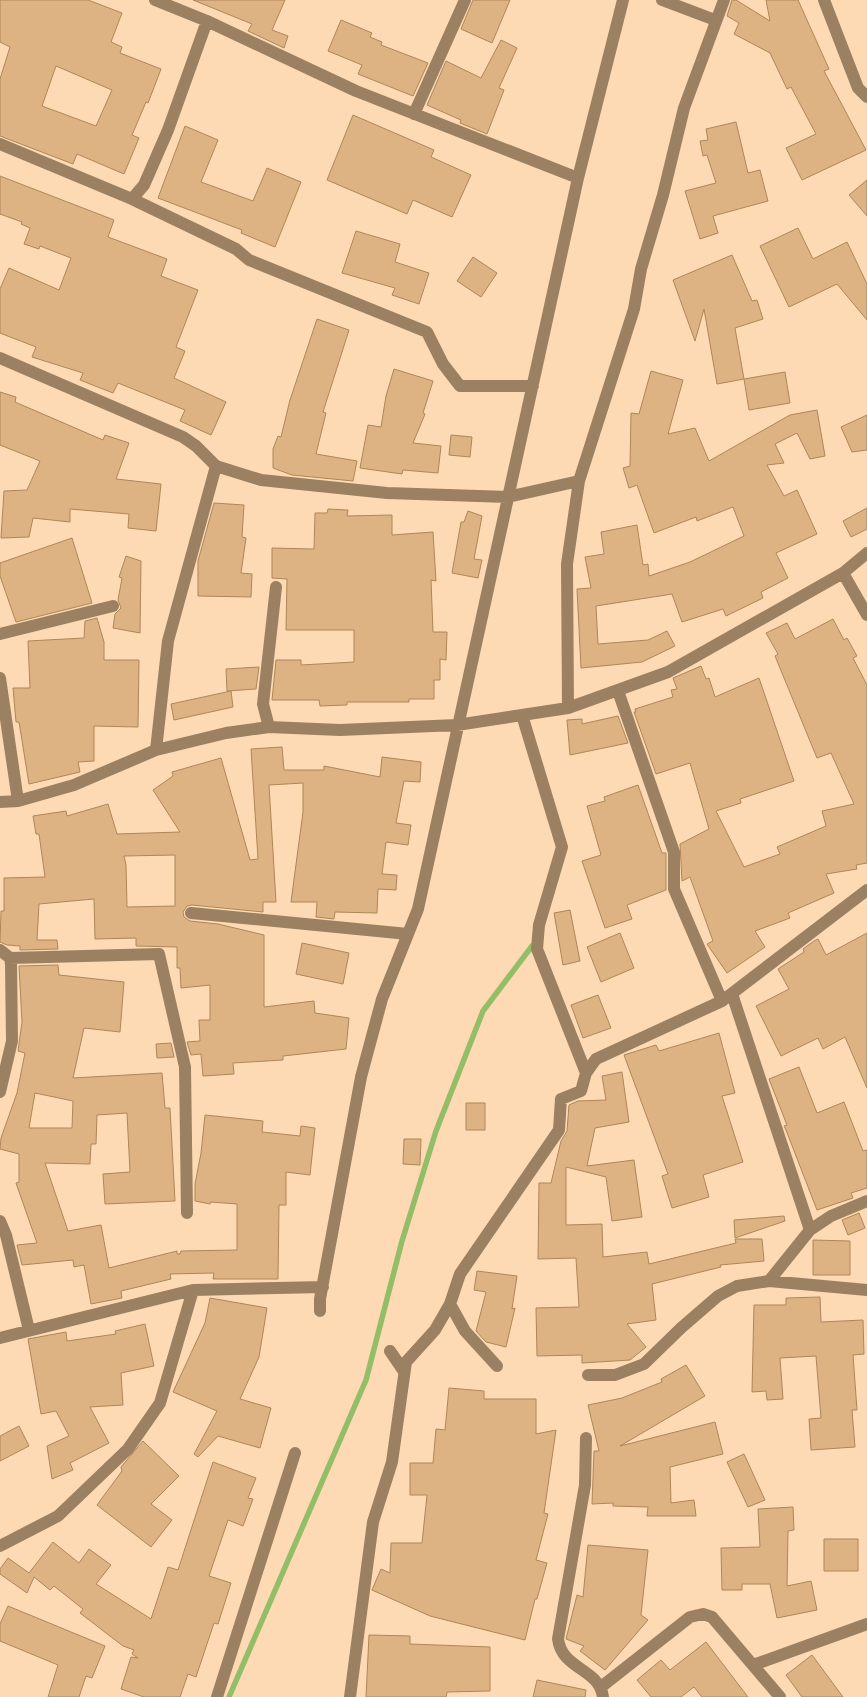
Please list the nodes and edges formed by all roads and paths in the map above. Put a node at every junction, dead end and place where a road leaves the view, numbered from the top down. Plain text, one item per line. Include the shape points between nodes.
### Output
1 (155, 0) edge
2 (465, 0) edge
3 (623, 0) edge
4 (662, 0) edge
5 (724, 0) edge
6 (824, 0) edge
7 (715, 20) junction
8 (207, 21) junction
9 (867, 97) edge
10 (414, 114) junction
11 (0, 144) edge
12 (578, 178) junction
13 (132, 199) junction
14 (0, 358) edge
15 (533, 386) junction
16 (216, 466) junction
17 (579, 481) junction
18 (508, 497) junction
19 (867, 553) edge
20 (843, 573) junction
21 (276, 587) dead end
22 (113, 606) dead end
23 (867, 615) edge
24 (0, 634) edge
25 (0, 678) edge
26 (618, 691) junction
27 (568, 708) junction
28 (522, 715) junction
29 (457, 725) junction
30 (269, 727) junction
31 (156, 750) junction
32 (18, 801) junction
33 (0, 802) edge
34 (867, 890) edge
35 (191, 913) dead end
36 (408, 934) junction
37 (0, 950) edge
38 (10, 958) junction
39 (727, 997) junction
40 (6, 1004) edge
41 (586, 1073) junction
42 (0, 1092) edge
43 (867, 1201) edge
44 (187, 1213) dead end
45 (0, 1221) edge
46 (810, 1230) junction
47 (769, 1281) junction
48 (322, 1287) junction
49 (193, 1290) junction
50 (867, 1290) edge
51 (450, 1304) junction
52 (320, 1311) dead end
53 (29, 1330) junction
54 (0, 1338) edge
55 (390, 1351) dead end
56 (496, 1366) dead end
57 (403, 1370) junction
58 (588, 1376) dead end
59 (586, 1438) dead end
60 (295, 1453) dead end
61 (0, 1546) edge
62 (867, 1624) edge
63 (753, 1665) junction
64 (602, 1692) edge
65 (217, 1697) edge
66 (350, 1697) edge
67 (780, 1697) edge

1 - 8 street
2 - 10 street
3 - 12 street
4 - 7 street
5 - 7 street
6 - 9 street via 858,88
7 - 17 street via 684,108 641,269 636,302
8 - 10 street via 356,91
8 - 13 street via 168,130 144,185
10 - 12 street
11 - 13 street
12 - 15 street
13 - 15 street via 236,250 249,260 427,332 443,364 460,386
14 - 16 street via 183,437
15 - 18 street
16 - 18 street via 261,480 387,493
16 - 31 street via 168,641
17 - 18 street
17 - 27 street via 567,564
18 - 29 street
19 - 20 street
20 - 23 street
20 - 26 street via 668,672
21 - 30 street via 263,704
22 - 24 street
25 - 32 street
26 - 27 street
26 - 39 street via 674,852 674,889
27 - 28 street
28 - 29 street
28 - 41 street via 562,847 539,925 537,949
29 - 30 street via 340,730
29 - 36 street via 418,909
30 - 31 street via 226,733
31 - 32 street via 74,785
32 - 33 street
34 - 39 street
35 - 36 street
36 - 48 street via 382,999 361,1077
37 - 38 street
38 - 40 street
38 - 44 street via 159,954 185,1067
39 - 41 street via 596,1059
39 - 46 street
40 - 42 street via 12,1041
41 - 51 street via 581,1091 561,1099 559,1130 460,1274
43 - 46 street via 831,1216
45 - 53 street
46 - 47 street
47 - 50 street
47 - 58 street via 750,1282 718,1296 644,1364 615,1374
48 - 49 street
48 - 52 street
49 - 53 street
49 - 61 street via 160,1403 128,1449 58,1516
51 - 56 street via 465,1331
51 - 57 street via 436,1330 406,1362
53 - 54 street
55 - 57 street
57 - 66 street via 392,1462 373,1522
59 - 64 street via 585,1485 558,1639 559,1650
60 - 65 street
62 - 63 street
63 - 64 street via 712,1617 695,1615
63 - 67 street

